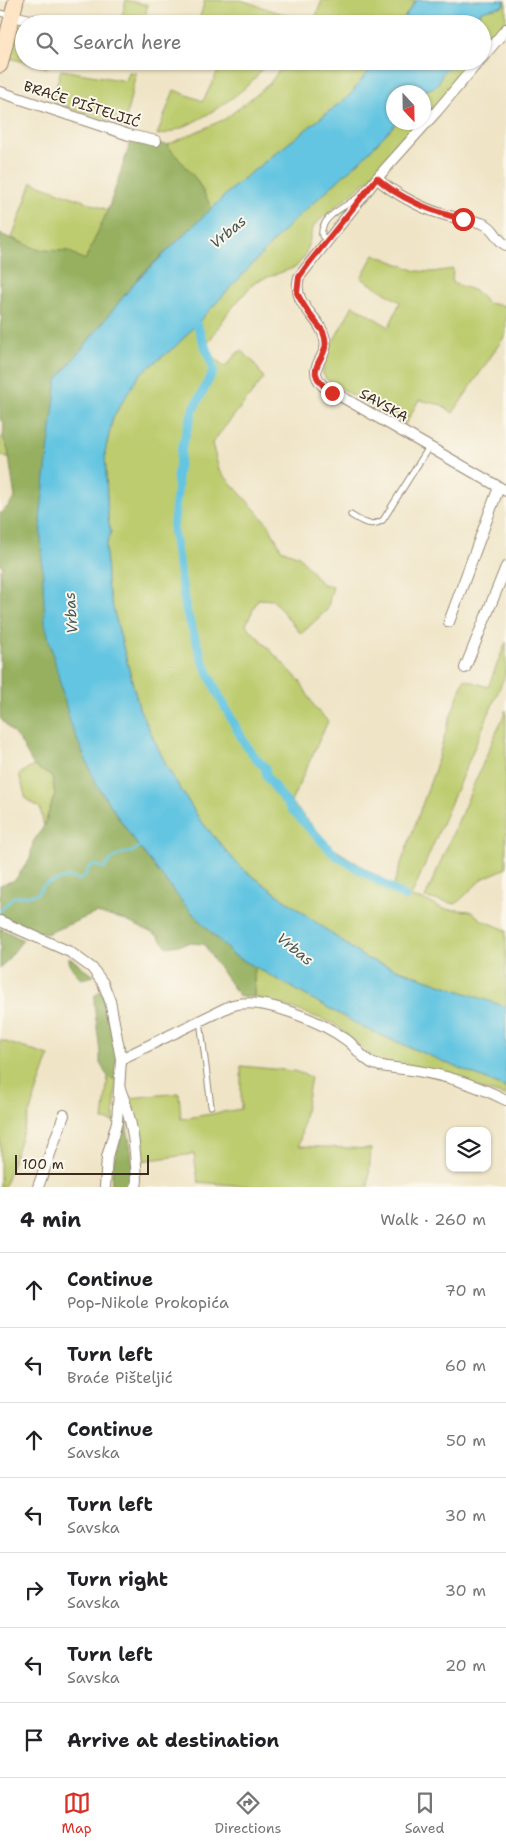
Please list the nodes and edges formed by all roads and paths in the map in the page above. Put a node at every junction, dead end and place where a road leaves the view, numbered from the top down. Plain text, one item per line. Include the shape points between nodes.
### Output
1 (16, 0) edge
2 (6, 15) edge
3 (506, 29) edge
4 (491, 47) edge
5 (0, 65) edge
6 (472, 70) edge
7 (0, 92) edge
8 (156, 142) dead end
9 (377, 178) junction
10 (506, 245) edge
11 (430, 447) junction
12 (503, 489) edge
13 (351, 515) dead end
14 (506, 567) edge
15 (449, 622) dead end
16 (465, 668) dead end
17 (0, 921) edge
18 (200, 1020) junction
19 (121, 1059) junction
20 (120, 1089) junction
21 (506, 1100) edge
22 (210, 1106) dead end
23 (64, 1115) dead end
24 (38, 1187) edge
25 (105, 1187) edge
26 (136, 1187) edge

1 - 2 street
2 - 5 street
3 - 4 street
6 - 9 street
7 - 8 street, BRAĆE PIŠTELJIĆ
9 - 10 street via 440,214 492,228 500,242
9 - 11 street, SAVSKA via 299,277 297,293 323,331 326,342 324,353 316,365 317,380 332,393
11 - 12 street, SAVSKA
11 - 13 lane via 383,520 367,524
12 - 15 street
14 - 16 street
17 - 19 street via 58,946 92,968 110,1002
18 - 19 street
18 - 21 street via 239,1003 281,1010 318,1022 349,1042 374,1064 476,1086
18 - 22 lane
19 - 20 street
20 - 25 street via 116,1130 107,1157
20 - 26 street via 133,1127
23 - 24 street

